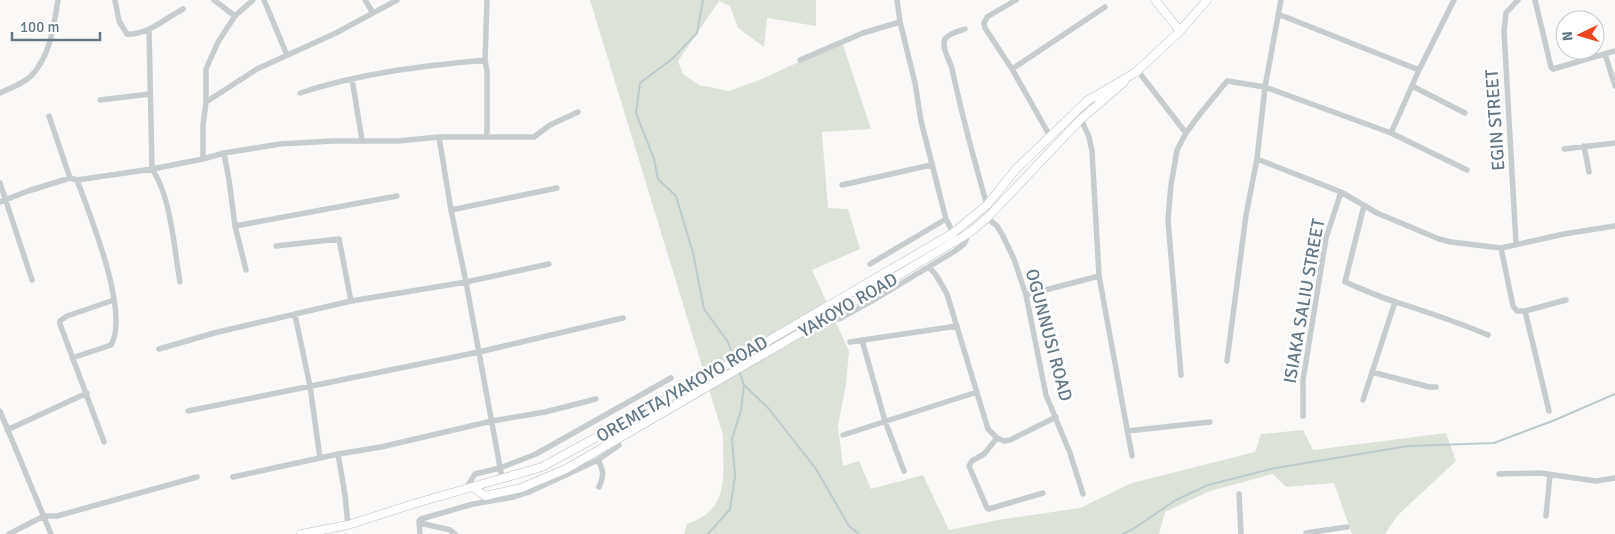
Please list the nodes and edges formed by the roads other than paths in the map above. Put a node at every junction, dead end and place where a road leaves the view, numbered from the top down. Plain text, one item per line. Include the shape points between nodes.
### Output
1 (58, 0) edge
2 (116, 0) edge
3 (214, 0) edge
4 (253, 0) edge
5 (264, 0) edge
6 (365, 0) edge
7 (397, 0) edge
8 (487, 0) edge
9 (897, 0) edge
10 (1016, 0) edge
11 (1155, 0) edge
12 (1207, 0) edge
13 (1281, 0) edge
14 (1454, 0) edge
15 (1518, 0) edge
16 (1535, 0) edge
17 (1105, 7) dead end
18 (183, 9) dead end
19 (373, 13) junction
20 (1278, 14) junction
21 (235, 16) junction
22 (900, 22) junction
23 (149, 29) junction
24 (966, 29) dead end
25 (1180, 31) junction
26 (1615, 51) edge
27 (1605, 54) joint
28 (287, 55) junction
29 (485, 60) junction
30 (800, 60) dead end
31 (1586, 60) edge
32 (1012, 70) junction
33 (1419, 70) junction
34 (1138, 71) junction
35 (352, 79) junction
36 (1412, 86) junction
37 (1615, 86) edge
38 (1265, 87) junction
39 (0, 93) edge
40 (300, 93) dead end
41 (150, 94) junction
42 (100, 100) dead end
43 (206, 102) junction
44 (578, 112) dead end
45 (1465, 113) dead end
46 (49, 116) dead end
47 (1081, 119) junction
48 (1186, 133) junction
49 (1391, 133) junction
50 (487, 136) junction
51 (1050, 136) junction
52 (439, 137) junction
53 (362, 140) junction
54 (1615, 143) edge
55 (1584, 146) junction
56 (1564, 149) dead end
57 (224, 153) junction
58 (203, 159) junction
59 (1257, 159) junction
60 (932, 165) junction
61 (152, 168) junction
62 (1467, 170) dead end
63 (1589, 172) dead end
64 (70, 178) junction
65 (76, 180) junction
66 (0, 183) edge
67 (842, 186) dead end
68 (557, 188) dead end
69 (1341, 192) junction
70 (397, 196) dead end
71 (3, 200) edge
72 (986, 205) junction
73 (1364, 206) junction
74 (451, 210) junction
75 (987, 218) junction
76 (946, 220) junction
77 (235, 226) junction
78 (1615, 226) edge
79 (952, 233) junction
80 (969, 233) junction
81 (1516, 243) junction
82 (276, 246) dead end
83 (1501, 248) junction
84 (549, 264) dead end
85 (870, 264) dead end
86 (929, 266) junction
87 (246, 270) dead end
88 (1099, 276) junction
89 (32, 280) dead end
90 (180, 282) dead end
91 (466, 282) junction
92 (1026, 295) junction
93 (114, 300) junction
94 (1566, 300) dead end
95 (351, 301) junction
96 (1395, 302) junction
97 (1525, 311) junction
98 (295, 315) junction
99 (623, 318) dead end
100 (839, 319) dead end
101 (957, 326) junction
102 (1488, 335) dead end
103 (862, 340) junction
104 (850, 342) dead end
105 (159, 349) dead end
106 (479, 352) junction
107 (72, 358) junction
108 (1227, 360) dead end
109 (1372, 372) junction
110 (1181, 375) dead end
111 (671, 378) dead end
112 (310, 386) junction
113 (1436, 387) dead end
114 (976, 392) junction
115 (87, 393) junction
116 (596, 399) dead end
117 (1363, 400) dead end
118 (0, 411) edge
119 (188, 411) dead end
120 (1549, 411) dead end
121 (1303, 416) dead end
122 (1056, 417) junction
123 (492, 421) junction
124 (885, 421) junction
125 (1210, 422) dead end
126 (8, 430) junction
127 (1127, 431) junction
128 (843, 435) dead end
129 (997, 438) junction
130 (104, 442) dead end
131 (618, 445) dead end
132 (338, 454) junction
133 (1132, 456) dead end
134 (320, 458) junction
135 (598, 460) junction
136 (500, 468) junction
137 (904, 471) dead end
138 (1500, 474) dead end
139 (1550, 475) junction
140 (196, 477) dead end
141 (233, 477) dead end
142 (502, 478) junction
143 (1615, 478) edge
144 (599, 487) dead end
145 (469, 488) junction
146 (1043, 493) dead end
147 (1083, 494) dead end
148 (1238, 494) dead end
149 (44, 516) junction
150 (1546, 516) dead end
151 (420, 523) junction
152 (348, 525) junction
153 (1347, 527) dead end
154 (9, 534) edge
155 (51, 534) edge
156 (301, 534) edge
157 (420, 534) edge
158 (455, 534) edge
159 (1241, 534) edge
160 (1304, 534) edge

1 - 39 street via 44,58 31,77
2 - 23 street via 118,21 126,34
3 - 21 street
4 - 21 street
5 - 28 street
6 - 19 street
7 - 19 street
8 - 29 street
9 - 22 street
10 - 32 street via 988,17 984,23
11 - 25 main road
12 - 25 main road
13 - 20 street
14 - 33 street
15 - 81 street, EGIN STREET via 1506,13 1504,31
16 - 31 street via 1553,70
17 - 32 street
18 - 23 street
19 - 28 street
20 - 33 street
20 - 38 street
21 - 43 street via 206,69
22 - 30 street
22 - 60 street
23 - 41 street
24 - 72 street via 949,35 944,44
25 - 34 main road
26 - 27 street
27 - 37 street
28 - 43 street via 257,69
29 - 35 street via 424,66
29 - 50 street
32 - 51 street
33 - 36 street
34 - 47 main road, YAKOYO ROAD
34 - 48 street
34 - 51 main road, OREMETA/YAKOYO ROAD via 1087,101
35 - 40 street
35 - 53 street
36 - 45 street
36 - 49 street
38 - 48 street via 1227,81
38 - 49 street
38 - 59 street
41 - 42 street
41 - 61 street
43 - 58 street via 202,125
44 - 50 street via 550,125 534,137
46 - 64 street
47 - 75 main road, YAKOYO ROAD
47 - 88 street via 1092,151
48 - 110 street via 1177,150 1168,220
49 - 62 street
50 - 52 street
51 - 72 main road, OREMETA/YAKOYO ROAD
52 - 53 street
52 - 74 street
53 - 57 street via 280,144
54 - 55 street
55 - 56 street
55 - 63 street
57 - 58 street
57 - 77 street
58 - 61 street
59 - 69 street
59 - 108 street via 1246,215
60 - 67 street
60 - 76 street
61 - 65 street
61 - 90 street via 167,204
64 - 65 street
64 - 71 street
65 - 93 street via 98,236
66 - 71 street
68 - 74 street
69 - 73 street
69 - 121 street, ISIAKA SALIU STREET via 1326,238 1303,380
70 - 77 street
71 - 89 street
72 - 79 main road, OREMETA/YAKOYO ROAD
73 - 83 street via 1439,239
73 - 96 street via 1345,282
74 - 91 street
75 - 80 main road, YAKOYO ROAD
75 - 92 street, OGUNNUSI ROAD via 1002,234
76 - 79 street
76 - 85 street
77 - 87 street
78 - 81 street
79 - 142 main road, OREMETA/YAKOYO ROAD via 708,376 542,467
80 - 86 street via 964,244
80 - 145 main road, YAKOYO ROAD via 566,469 521,488 485,496
81 - 83 street
82 - 95 street via 339,239
83 - 97 street via 1513,306 1517,311
84 - 91 street
86 - 100 street
86 - 101 street via 947,294
88 - 92 street
88 - 127 street
91 - 95 street
91 - 106 street
92 - 122 street, OGUNNUSI ROAD via 1046,395
93 - 107 street via 116,332 111,345
93 - 107 street via 60,321
94 - 97 street
95 - 98 street
96 - 102 street
96 - 109 street
97 - 120 street
98 - 105 street
98 - 112 street
99 - 106 street
101 - 103 street
101 - 114 street
103 - 104 street
103 - 124 street
106 - 112 street
106 - 123 street
107 - 115 street
109 - 113 street
109 - 117 street
111 - 136 street via 536,454
112 - 119 street
112 - 134 street
114 - 124 street
114 - 129 street via 988,429
115 - 126 street
115 - 130 street
116 - 123 street
118 - 126 street
122 - 129 street via 1010,440
122 - 147 street, OGUNNUSI ROAD
123 - 132 street
123 - 136 street
124 - 128 street
124 - 137 street
125 - 127 street
126 - 149 street
127 - 133 street
129 - 146 street via 970,466 987,508
131 - 135 street
132 - 134 street
132 - 152 street
134 - 141 street
135 - 144 street via 603,468
135 - 151 street via 529,492 420,519
136 - 142 street
136 - 145 street via 476,474
138 - 139 street
139 - 143 street via 1596,481
139 - 150 street
140 - 149 street via 56,516
142 - 145 main road, OREMETA/YAKOYO ROAD
145 - 152 main road, OREMETA/YAKOYO ROAD
148 - 159 street
149 - 154 street
149 - 155 street
151 - 157 street
151 - 158 street
152 - 156 main road, OREMETA/YAKOYO ROAD
153 - 160 street

